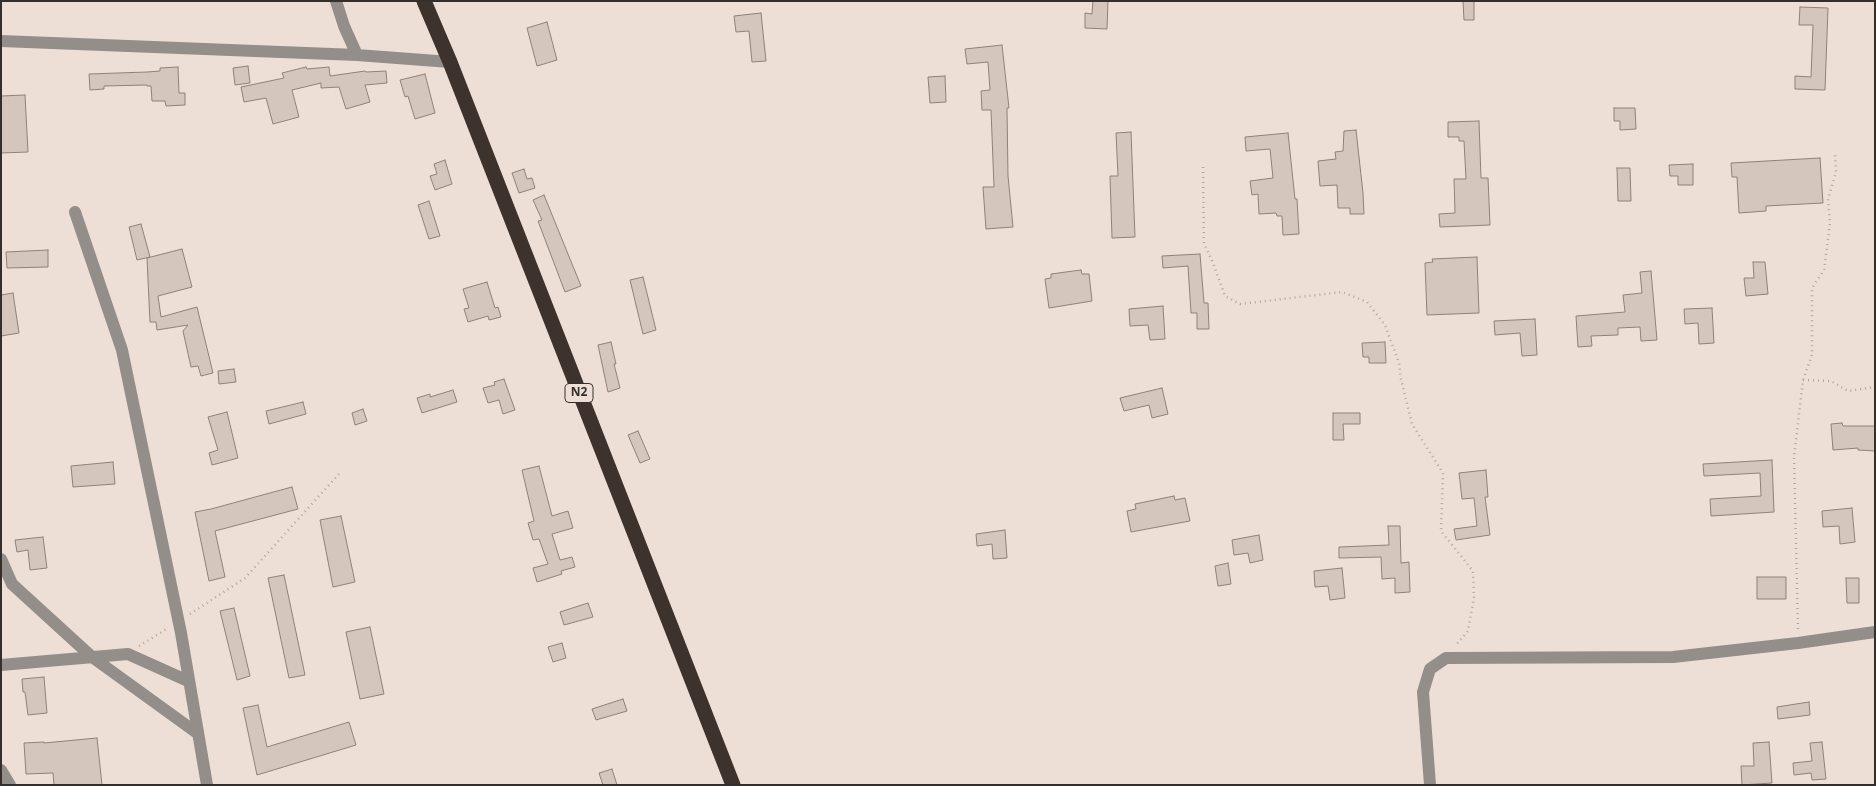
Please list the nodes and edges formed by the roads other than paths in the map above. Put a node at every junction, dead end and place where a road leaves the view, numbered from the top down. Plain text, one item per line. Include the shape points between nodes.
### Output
1 (336, 1) edge
2 (424, 1) edge
3 (1, 41) edge
4 (357, 55) junction
5 (450, 62) junction
6 (75, 212) dead end
7 (1, 559) edge
8 (1875, 632) edge
9 (92, 657) junction
10 (1, 665) edge
11 (188, 681) junction
12 (197, 733) junction
13 (1, 770) edge
14 (10, 785) edge
15 (207, 785) edge
16 (733, 785) edge
17 (1430, 785) edge

1 - 4 street
2 - 5 highway, N2
3 - 4 street
4 - 5 street
5 - 16 highway, N2
6 - 11 street via 122,350
7 - 9 street via 12,584
8 - 17 street via 1673,657 1446,658 1430,669 1422,692
9 - 10 street
9 - 11 street via 128,654
9 - 12 street
11 - 12 street
12 - 15 street
13 - 14 street

